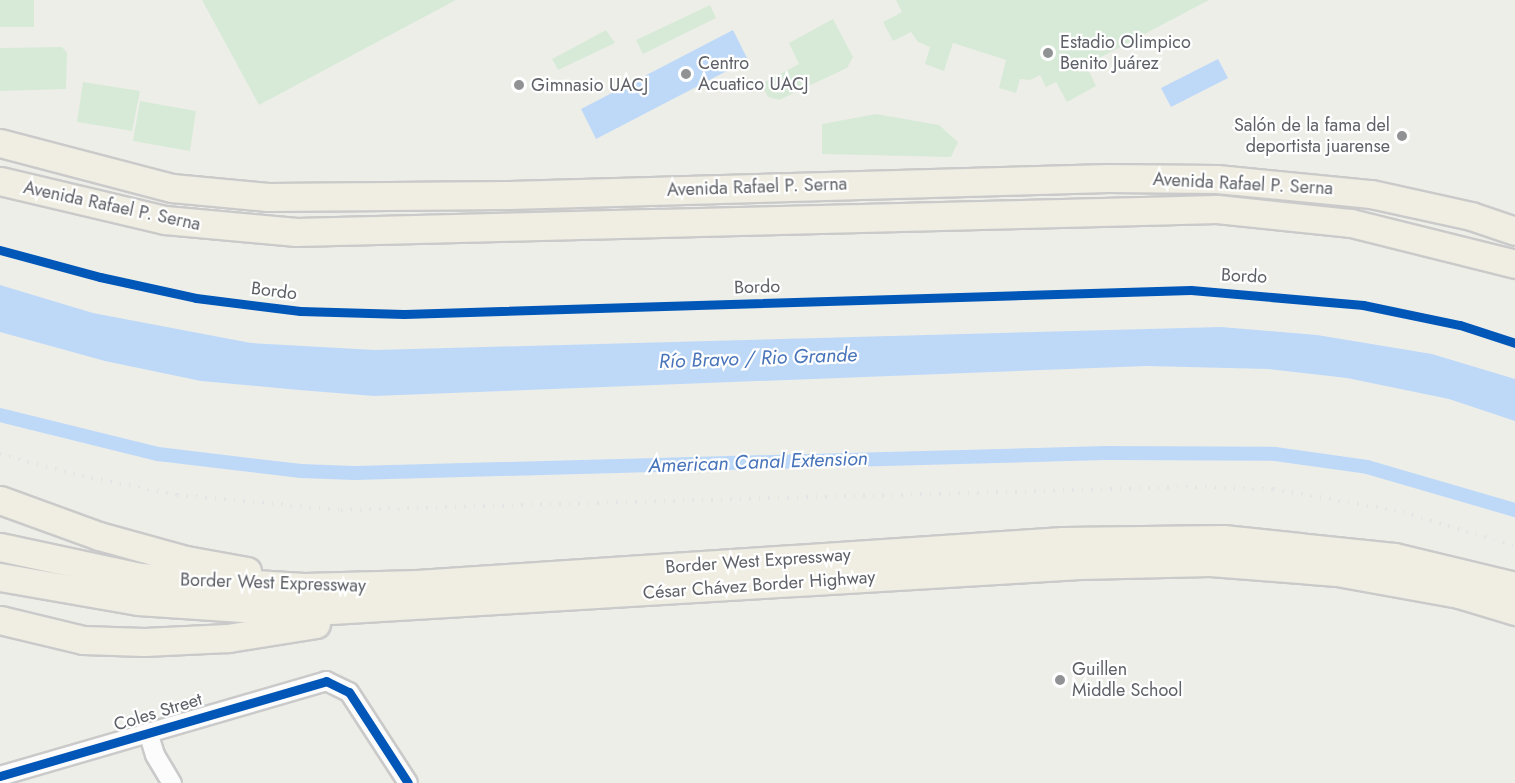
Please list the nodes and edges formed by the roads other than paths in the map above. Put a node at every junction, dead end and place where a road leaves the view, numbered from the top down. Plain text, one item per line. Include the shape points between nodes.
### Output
1 (0, 142) edge
2 (0, 181) edge
3 (1515, 231) edge
4 (1515, 264) edge
5 (0, 500) edge
6 (0, 547) edge
7 (987, 558) junction
8 (0, 577) edge
9 (355, 586) junction
10 (1515, 586) edge
11 (420, 599) junction
12 (1515, 611) edge
13 (0, 620) edge
14 (148, 732) junction
15 (0, 776) edge
16 (172, 783) edge
17 (408, 783) edge

1 - 3 highway, Avenida Rafael P. Serna via 172,188 238,196 509,195 1096,178 1217,179 1371,194 1471,216
2 - 4 highway, Avenida Rafael P. Serna via 165,220 296,232 1217,208 1351,223
5 - 9 highway via 99,536 186,560
6 - 9 highway, Border West Expressway via 140,577 246,586
7 - 10 highway via 1152,538 1276,542 1394,557
7 - 11 highway, César Chávez Border Highway
7 - 12 highway, César Chávez Border Highway via 1267,565 1407,584
8 - 11 highway, César Chávez Border Highway via 74,592 197,607 298,612
9 - 11 highway, Border West Expressway
11 - 13 highway via 228,638 83,640
14 - 15 street, Coles Street
14 - 16 street via 155,755
14 - 17 street, Coles Street via 326,681 349,692

